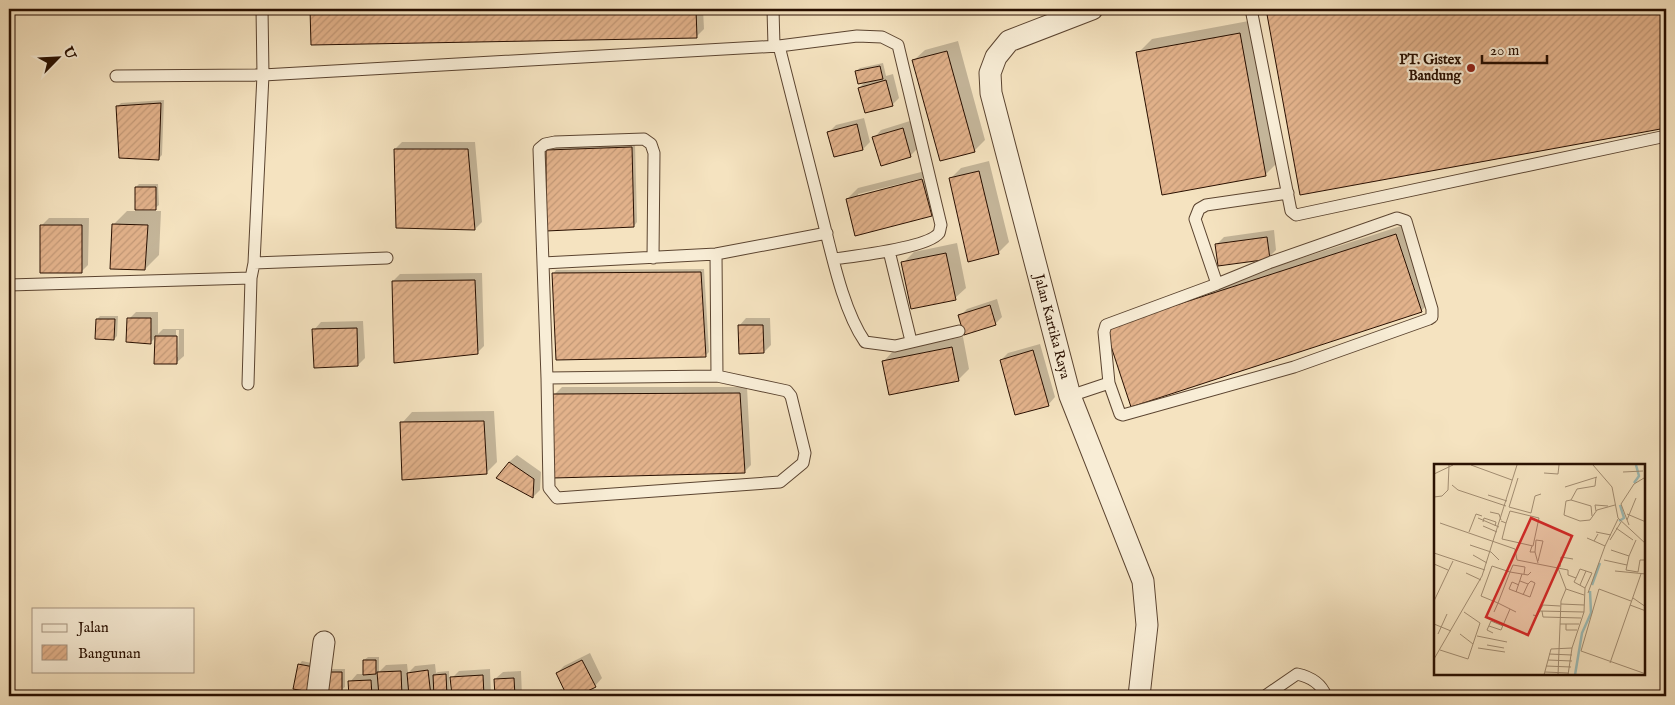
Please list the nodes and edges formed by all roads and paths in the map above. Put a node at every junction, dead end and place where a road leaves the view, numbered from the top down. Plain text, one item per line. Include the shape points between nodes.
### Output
1 (262, 9) edge
2 (772, 9) edge
3 (1092, 9) edge
4 (1251, 9) edge
5 (776, 46) junction
6 (263, 75) junction
7 (116, 76) dead end
8 (1666, 136) edge
9 (1288, 193) junction
10 (827, 233) junction
11 (889, 251) junction
12 (716, 254) junction
13 (387, 258) dead end
14 (653, 258) junction
15 (834, 260) junction
16 (254, 263) junction
17 (543, 263) junction
18 (251, 278) junction
19 (1217, 284) junction
20 (9, 285) edge
21 (959, 331) dead end
22 (911, 341) junction
23 (717, 376) junction
24 (547, 378) junction
25 (1109, 383) junction
26 (248, 384) dead end
27 (1070, 396) junction
28 (324, 642) dead end
29 (317, 696) edge
30 (1139, 696) edge
31 (1265, 696) edge
32 (1326, 696) edge

1 - 6 lane
2 - 5 lane
3 - 27 street, Jalan Kartika Raya via 1009,41 996,57 990,73 991,92
4 - 9 lane
5 - 6 lane
5 - 10 lane
5 - 11 lane via 857,36 882,37 898,45 941,226 938,234 928,241
6 - 7 lane
6 - 16 lane
8 - 9 lane via 1296,215 1291,211
9 - 19 lane via 1206,205 1199,210 1195,219
10 - 12 lane
10 - 15 lane
11 - 15 lane
11 - 22 lane
12 - 14 lane
12 - 23 lane
13 - 16 lane
14 - 17 lane
14 - 17 lane via 654,153 651,144 644,140 555,142 539,149
15 - 22 lane via 850,315 865,342 895,346
16 - 18 lane
17 - 24 lane
18 - 20 lane
18 - 26 lane
19 - 25 lane via 1106,325
19 - 25 lane via 1397,218 1406,221 1432,317 1294,367 1123,415
21 - 22 lane
23 - 24 lane
23 - 24 lane via 787,391 792,396 805,452 804,463 780,482 557,498 549,488
25 - 27 lane
27 - 30 street, Jalan Kartika Raya via 1143,581 1148,625
28 - 29 street
31 - 32 lane via 1297,674 1308,676 1323,687

